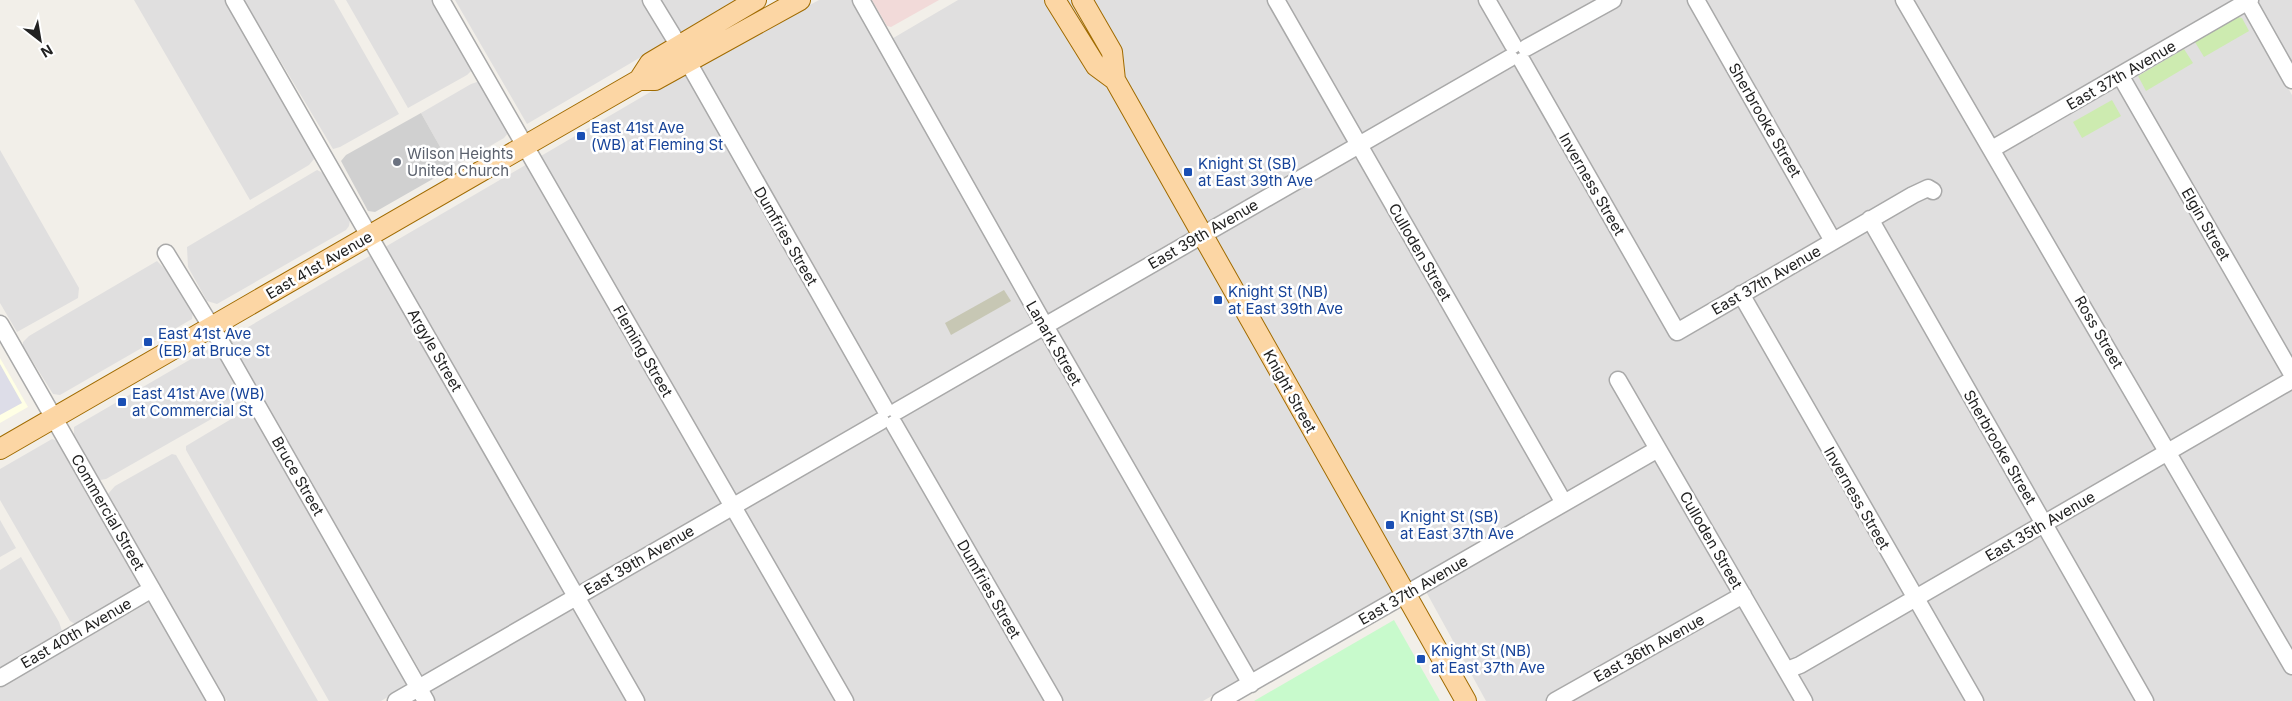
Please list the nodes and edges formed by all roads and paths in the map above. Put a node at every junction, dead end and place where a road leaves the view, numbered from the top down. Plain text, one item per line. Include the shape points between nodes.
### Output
1 (234, 0) edge
2 (441, 0) edge
3 (652, 0) edge
4 (756, 0) edge
5 (800, 0) edge
6 (861, 0) edge
7 (1056, 0) edge
8 (1082, 0) edge
9 (1276, 0) edge
10 (1487, 0) edge
11 (1613, 0) edge
12 (1696, 0) edge
13 (1904, 0) edge
14 (2248, 0) edge
15 (1518, 53) junction
16 (683, 54) junction
17 (2120, 75) junction
18 (1115, 80) junction
19 (2292, 80) edge
20 (1359, 144) junction
21 (526, 145) junction
22 (1992, 149) junction
23 (1933, 192) dead end
24 (1870, 220) junction
25 (1202, 235) junction
26 (370, 236) junction
27 (1833, 241) junction
28 (166, 253) dead end
29 (1741, 294) junction
30 (0, 324) edge
31 (1044, 326) junction
32 (212, 327) junction
33 (1677, 332) joint
34 (2292, 374) edge
35 (1618, 380) dead end
36 (2292, 380) edge
37 (889, 416) junction
38 (54, 418) junction
39 (0, 449) edge
40 (1658, 450) junction
41 (2168, 451) junction
42 (1564, 503) junction
43 (733, 506) junction
44 (2044, 523) junction
45 (152, 589) junction
46 (1406, 595) junction
47 (1743, 595) junction
48 (576, 597) junction
49 (1915, 598) junction
50 (2292, 666) edge
51 (1787, 670) junction
52 (0, 678) edge
53 (1250, 684) junction
54 (423, 695) edge
55 (216, 701) edge
56 (396, 701) edge
57 (636, 701) edge
58 (844, 701) edge
59 (1054, 701) edge
60 (1220, 701) edge
61 (1466, 701) edge
62 (1555, 701) edge
63 (1804, 701) edge
64 (1975, 701) edge
65 (2145, 701) edge

1 - 26 street, Argyle Street
2 - 21 street, Fleming Street
3 - 16 street, Dumfries Street
4 - 16 main road, East 41st Avenue
5 - 16 main road, East 41st Avenue
6 - 31 street, Lanark Street
7 - 18 main road, Knight Street via 1096,66
8 - 18 main road, Knight Street via 1112,52
9 - 20 street, Culloden Street
10 - 15 street, Inverness Street
11 - 15 street, East 39th Avenue
12 - 27 street, Sherbrooke Street
13 - 22 street, Ross Street
14 - 17 street, East 37th Avenue
14 - 19 street
15 - 20 street, East 39th Avenue
15 - 33 street, Inverness Street
16 - 21 main road, East 41st Avenue via 650,63 639,80
16 - 37 street, Dumfries Street
17 - 22 street, East 37th Avenue
17 - 34 street, Elgin Street
18 - 25 main road, Knight Street
20 - 25 street, East 39th Avenue
20 - 42 street, Culloden Street
21 - 26 main road, East 41st Avenue
21 - 43 street, Fleming Street
22 - 41 street, Ross Street
23 - 24 street, East 37th Avenue via 1928,188
24 - 27 street, East 37th Avenue
24 - 44 street, Sherbrooke Street
25 - 31 street, East 39th Avenue
25 - 46 main road, Knight Street
26 - 32 main road, East 41st Avenue
26 - 48 street, Argyle Street
27 - 29 street, East 37th Avenue
28 - 32 street, Bruce Street
29 - 33 street, East 37th Avenue
29 - 49 street, Inverness Street
30 - 38 street, Commercial Street
31 - 37 street, East 39th Avenue
31 - 53 street, Lanark Street
32 - 38 main road, East 41st Avenue
32 - 54 street, Bruce Street
35 - 40 street, Culloden Street
36 - 41 street, East 35th Avenue
37 - 43 street, East 39th Avenue
37 - 59 street, Dumfries Street
38 - 39 main road, East 41st Avenue
38 - 45 street, Commercial Street
40 - 42 street, East 37th Avenue
40 - 47 street, Culloden Street
41 - 44 street, East 35th Avenue
41 - 50 street, Ross Street
42 - 46 street, East 37th Avenue
43 - 48 street, East 39th Avenue
43 - 58 street, Fleming Street
44 - 49 street, East 35th Avenue
44 - 65 street, Sherbrooke Street
45 - 52 street, East 40th Avenue
45 - 55 street, Commercial Street
46 - 53 street, East 37th Avenue
46 - 61 main road, Knight Street
47 - 51 street, Culloden Street
47 - 62 street, East 36th Avenue
48 - 54 street, East 39th Avenue
48 - 57 street, Argyle Street
49 - 51 street, East 35th Avenue
49 - 64 street, Inverness Street
51 - 63 street, Culloden Street
53 - 60 street, East 37th Avenue
54 - 56 street, East 39th Avenue

